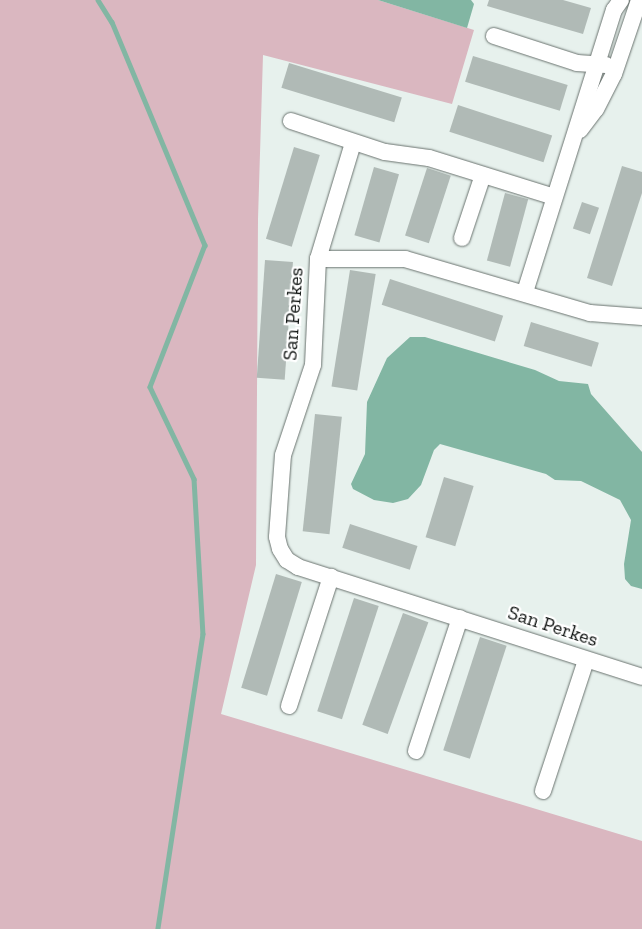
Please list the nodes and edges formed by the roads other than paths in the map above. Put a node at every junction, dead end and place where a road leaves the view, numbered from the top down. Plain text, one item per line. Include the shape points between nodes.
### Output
1 (621, 0) edge
2 (639, 0) edge
3 (494, 36) dead end
4 (597, 64) junction
5 (616, 67) junction
6 (290, 121) dead end
7 (572, 142) junction
8 (353, 143) junction
9 (483, 175) junction
10 (554, 197) junction
11 (462, 238) dead end
12 (318, 258) junction
13 (525, 292) junction
14 (641, 312) edge
15 (331, 578) junction
16 (460, 618) junction
17 (586, 660) junction
18 (642, 676) edge
19 (289, 706) dead end
20 (416, 751) dead end
21 (543, 791) dead end

1 - 4 street via 614,10
2 - 5 street
3 - 4 street via 577,63
4 - 5 street
4 - 7 street
5 - 7 street via 596,109
6 - 8 street
7 - 10 street
8 - 9 street via 385,152 429,158
8 - 12 street, San Perkes
9 - 10 street
9 - 11 street
10 - 13 street
12 - 13 street via 405,259
12 - 15 street, San Perkes via 313,365 283,455 276,537 287,560
13 - 14 street via 590,313
15 - 16 street, San Perkes
15 - 19 street
16 - 17 street, San Perkes
16 - 20 street
17 - 18 street, San Perkes
17 - 21 street

